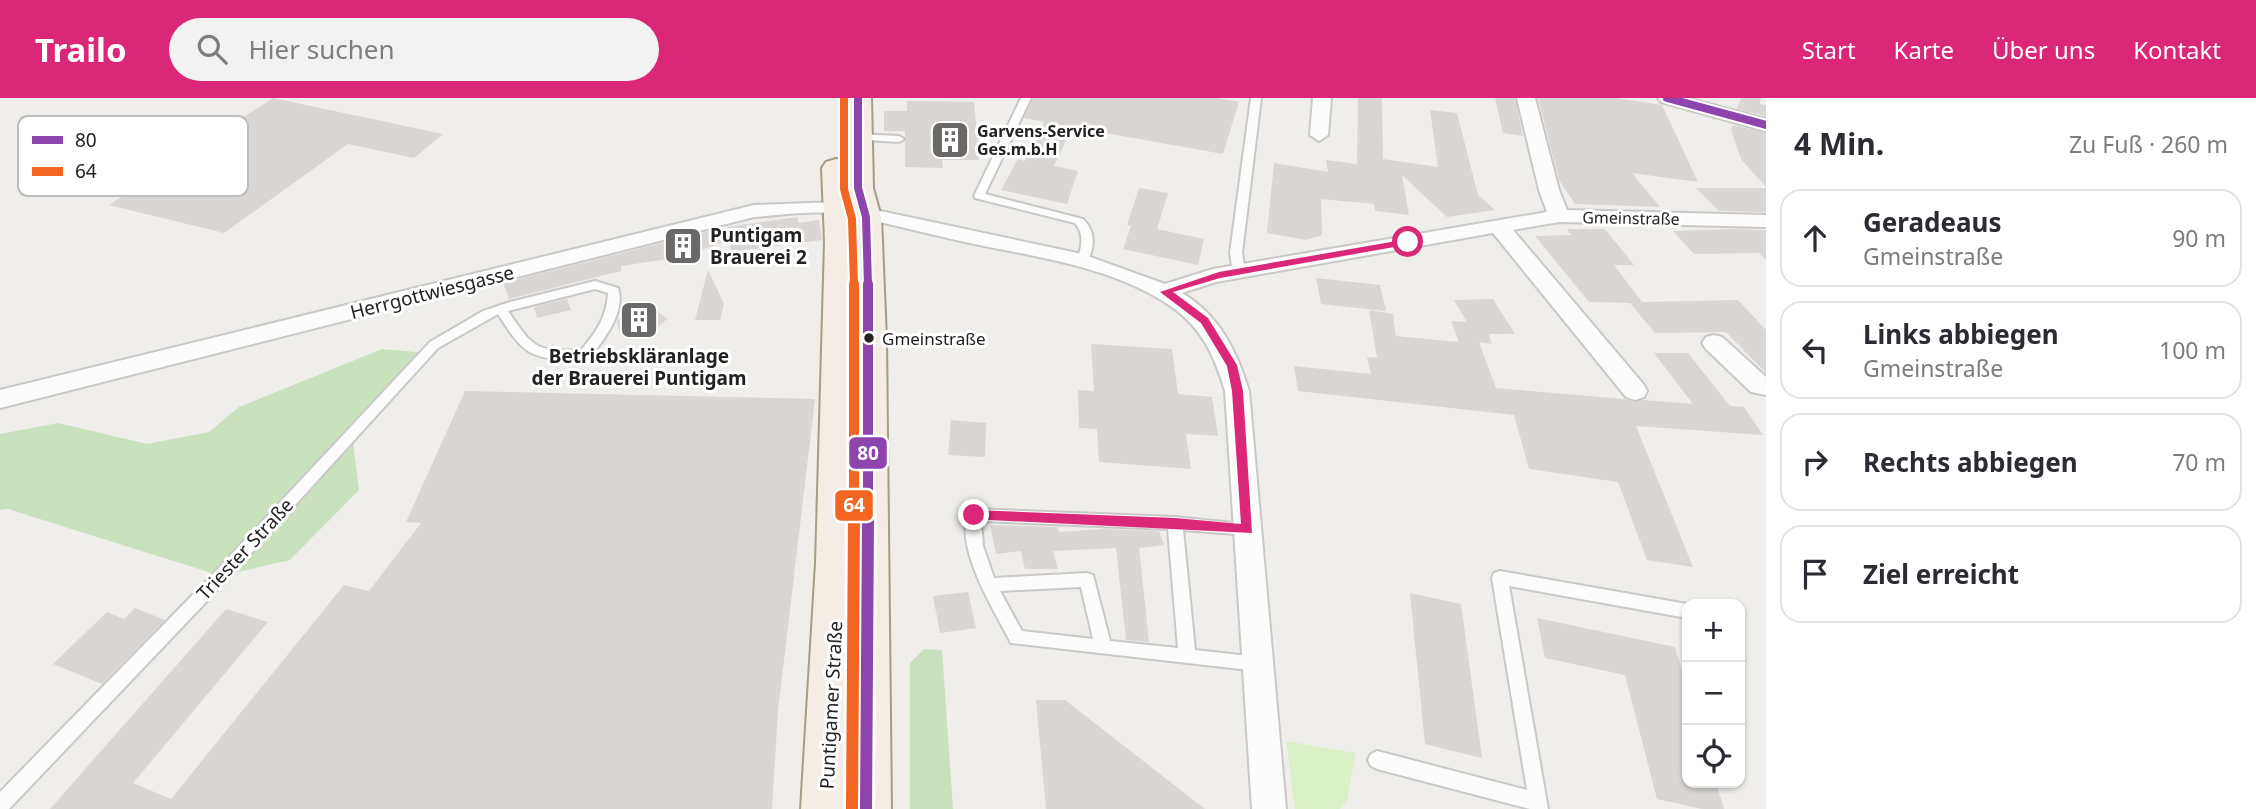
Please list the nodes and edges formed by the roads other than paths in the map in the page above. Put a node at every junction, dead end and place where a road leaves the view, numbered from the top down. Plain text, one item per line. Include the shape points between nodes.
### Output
1 (835, 98) edge
2 (858, 98) edge
3 (1026, 98) edge
4 (1256, 98) edge
5 (1322, 98) edge
6 (1525, 98) edge
7 (1667, 98) edge
8 (1766, 125) edge
9 (1319, 135) dead end
10 (857, 136) junction
11 (899, 139) dead end
12 (852, 213) junction
13 (1559, 216) junction
14 (1766, 221) edge
15 (1498, 226) junction
16 (1082, 261) junction
17 (1239, 272) junction
18 (1165, 292) junction
19 (501, 309) junction
20 (1714, 344) dead end
21 (1766, 386) edge
22 (1635, 391) dead end
23 (0, 399) edge
24 (1175, 523) junction
25 (1248, 529) junction
26 (989, 585) junction
27 (1682, 610) edge
28 (1103, 646) junction
29 (1187, 655) junction
30 (1258, 664) junction
31 (1377, 760) dead end
32 (0, 806) edge
33 (1539, 806) edge
34 (826, 809) edge
35 (866, 809) edge
36 (1269, 809) edge

1 - 12 main road, Puntigamer Straße via 834,125
2 - 10 main road, Puntigamer Straße
3 - 16 lane via 979,196 1079,221 1087,233
4 - 17 lane via 1236,253
5 - 9 street
6 - 13 street
7 - 8 street
10 - 11 lane
10 - 12 main road, Puntigamer Straße via 858,188
12 - 16 street
12 - 23 street, Herrgottwiesgasse via 813,207 724,217
12 - 34 main road, Puntigamer Straße via 841,242 837,563
12 - 35 main road, Puntigamer Straße via 870,553
13 - 14 street, Gmeinstraße
13 - 15 street, Gmeinstraße
15 - 17 street, Gmeinstraße
15 - 22 street
16 - 18 street
17 - 18 street, Gmeinstraße
18 - 25 street via 1204,321 1232,365
19 - 19 lane, Triester Straße via 595,285 614,291 614,304 585,355 544,356 526,347
19 - 32 lane, Triester Straße via 434,345
20 - 21 street via 1760,386
24 - 25 lane
24 - 26 lane via 974,515 972,531
24 - 29 lane
25 - 30 street
26 - 28 lane via 1017,638
26 - 28 lane via 1087,580
27 - 33 lane via 1500,578
28 - 29 lane
29 - 30 lane
30 - 36 street
31 - 33 lane

